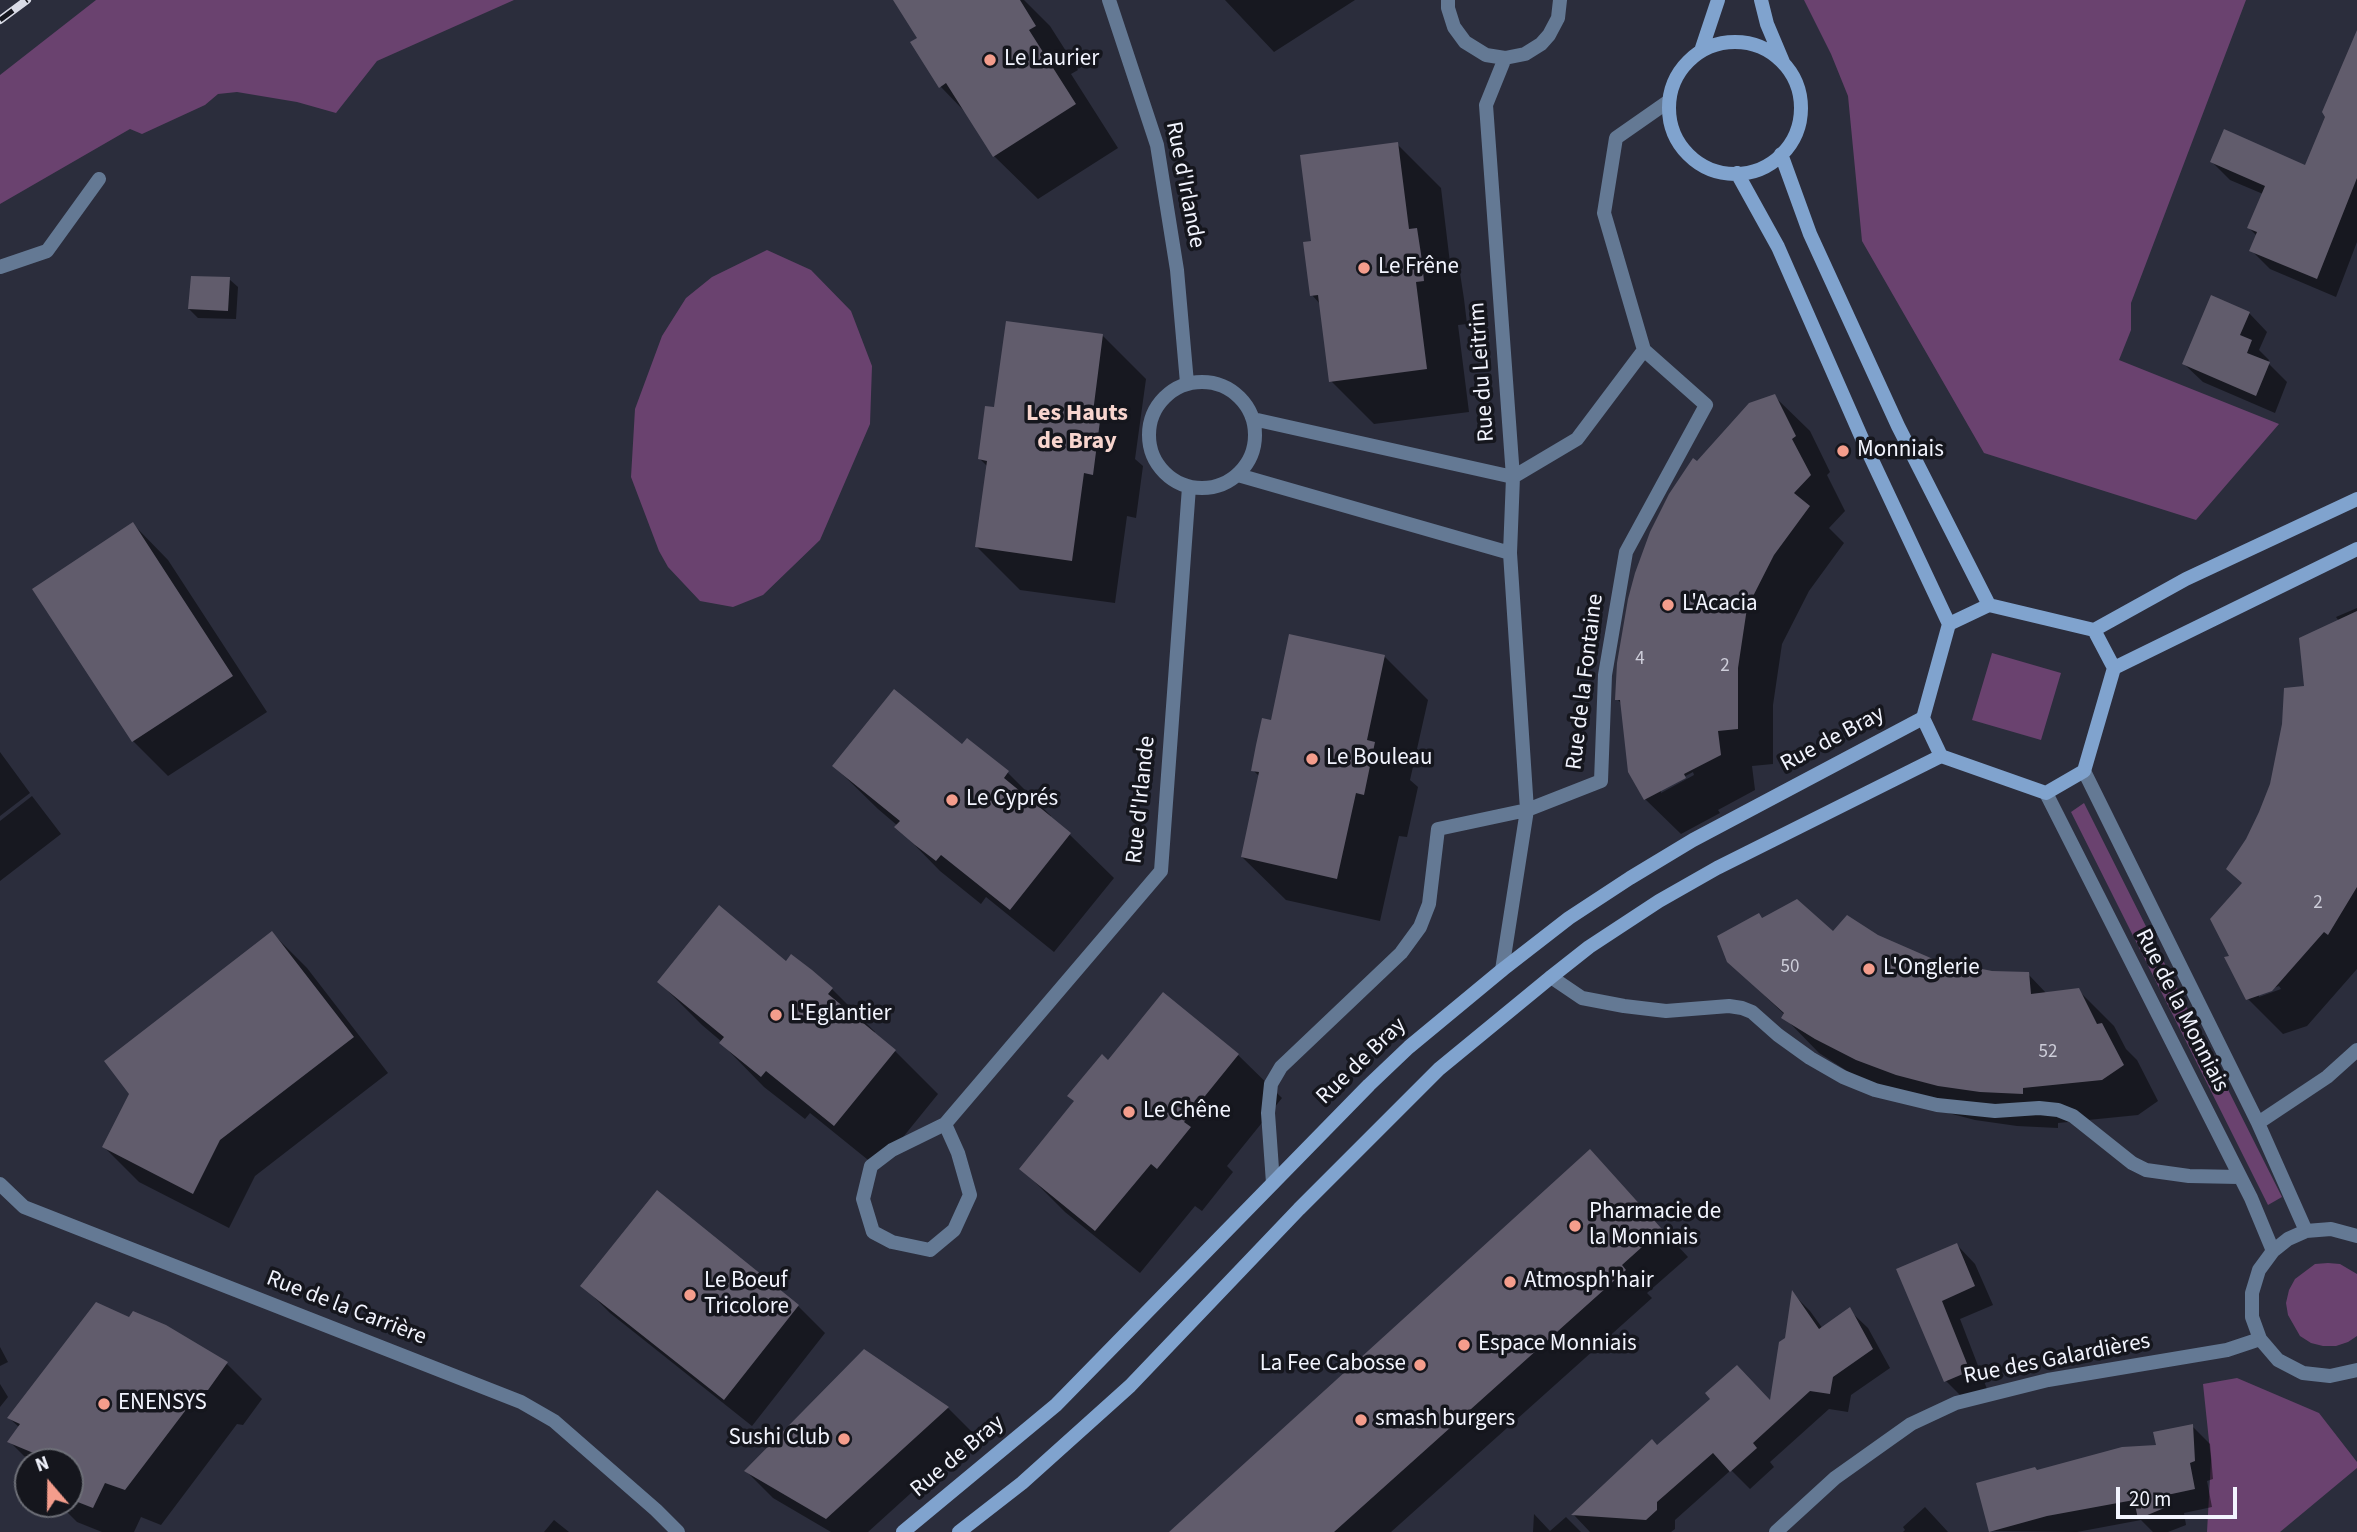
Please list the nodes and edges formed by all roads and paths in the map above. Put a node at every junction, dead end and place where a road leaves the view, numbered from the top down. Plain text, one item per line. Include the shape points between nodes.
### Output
1 (1109, 0) edge
2 (1448, 0) edge
3 (1560, 0) edge
4 (1718, 0) edge
5 (1761, 0) edge
6 (1701, 51) junction
7 (1505, 58) junction
8 (1784, 64) junction
9 (1669, 101) junction
10 (1781, 154) junction
11 (1737, 173) junction
12 (99, 179) dead end
13 (0, 267) edge
14 (1644, 350) junction
15 (1187, 383) junction
16 (1253, 419) junction
17 (1238, 475) junction
18 (1513, 477) junction
19 (1189, 487) junction
20 (2357, 499) edge
21 (2357, 549) edge
22 (1510, 553) junction
23 (1989, 605) junction
24 (1949, 624) junction
25 (2094, 630) junction
26 (2114, 668) junction
27 (1923, 718) junction
28 (1941, 757) junction
29 (2084, 771) junction
30 (2046, 793) junction
31 (1527, 810) junction
32 (1502, 970) junction
33 (1551, 977) junction
34 (2357, 1050) edge
35 (2258, 1123) junction
36 (945, 1124) junction
37 (2239, 1177) junction
38 (1273, 1183) junction
39 (0, 1184) edge
40 (2306, 1231) junction
41 (2357, 1236) edge
42 (2273, 1251) junction
43 (2260, 1339) junction
44 (2357, 1370) edge
45 (656, 1510) junction
46 (678, 1532) edge
47 (690, 1532) edge
48 (903, 1532) edge
49 (959, 1532) edge
50 (1776, 1532) edge

1 - 15 street, Rue d'Irlande via 1157,145 1177,270
2 - 7 street via 1454,27 1465,42 1486,55
3 - 7 street via 1558,18 1541,44 1525,54
4 - 6 street
5 - 8 street
6 - 8 street via 1722,43 1745,42 1766,49
6 - 9 street via 1685,64
7 - 18 street, Rue du Leitrim via 1486,105
8 - 10 street via 1801,99 1797,129
9 - 11 street via 1670,124 1695,160 1714,170
9 - 14 street via 1616,138 1604,213
10 - 11 street via 1768,165
10 - 23 street via 1810,234 1898,426
11 - 24 street via 1778,247
12 - 13 street via 47,251
14 - 18 street via 1577,439
14 - 31 street, Rue de la Fontaine via 1706,405 1626,552 1605,675 1601,781
15 - 16 street via 1213,383 1230,390 1244,402
15 - 19 street via 1157,406 1148,437 1152,456 1162,471
16 - 17 street via 1254,442
16 - 18 street
17 - 19 street via 1207,488
17 - 22 street
18 - 22 street, Rue du Leitrim
19 - 36 street, Rue d'Irlande via 1161,871
20 - 25 street via 2186,579
21 - 26 street
22 - 31 street, Rue du Leitrim
23 - 24 street
23 - 25 street
24 - 27 street
25 - 26 street
26 - 29 street
27 - 28 street
27 - 32 street, Rue de Bray via 1630,877
28 - 30 street
28 - 33 street via 1717,868 1659,901
29 - 30 street
29 - 35 street, Rue de la Monniais
30 - 37 street, Rue de la Monniais
31 - 32 street, Rue du Leitrim
31 - 38 street via 1438,829 1429,904 1420,927 1401,953 1281,1067 1271,1084 1268,1112
32 - 38 street, Rue de Bray via 1409,1047
33 - 37 street via 1582,998 1624,1006 1667,1011 1742,1008 1810,1058 1875,1090 1960,1108 2058,1110 2146,1170
33 - 49 street via 1439,1069 1130,1386 1022,1483
34 - 35 street
35 - 40 street, Rue de la Monniais
36 - 36 street, Rue d'Irlande via 892,1150 871,1166 863,1199 873,1232 892,1242 930,1250 954,1230 970,1195
37 - 42 street, Rue de la Monniais
38 - 48 street, Rue de Bray via 1056,1405
39 - 45 street, Rue de la Carrière via 24,1207 521,1402 554,1421
40 - 41 street
40 - 42 street
42 - 43 street via 2259,1270 2252,1293 2252,1317
43 - 44 street via 2278,1360 2302,1373 2330,1376
43 - 50 street, Rue des Galardières via 2227,1350 2048,1380 1956,1403 1911,1424 1857,1462
45 - 46 street, Rue de la Carrière
45 - 47 street, Rue de la Carrière

